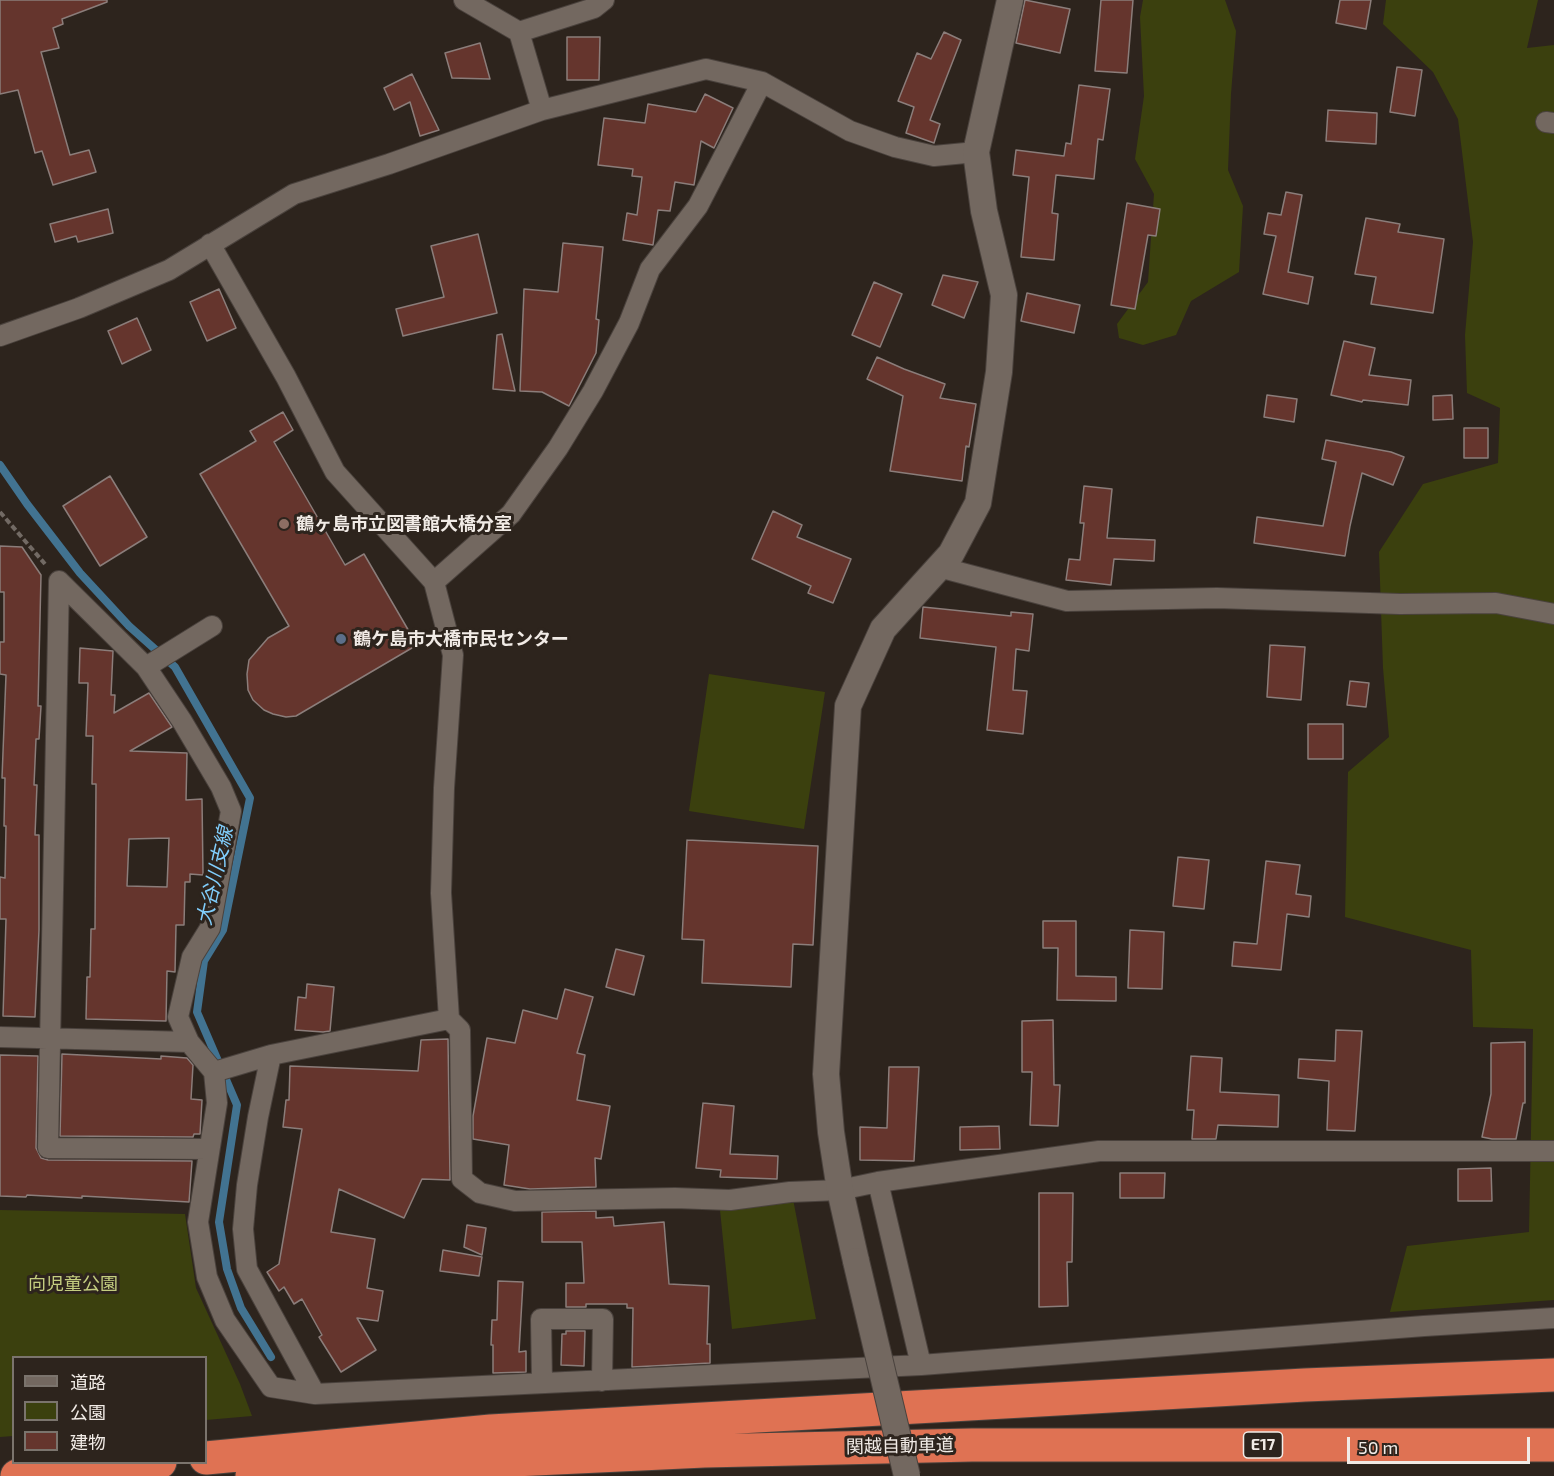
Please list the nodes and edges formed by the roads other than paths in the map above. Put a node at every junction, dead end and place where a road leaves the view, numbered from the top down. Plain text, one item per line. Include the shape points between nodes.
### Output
1 (464, 0) edge
2 (604, 0) edge
3 (1010, 0) edge
4 (519, 32) junction
5 (762, 82) junction
6 (542, 110) junction
7 (976, 152) junction
8 (210, 244) junction
9 (0, 336) edge
10 (939, 567) junction
11 (435, 582) junction
12 (1554, 614) edge
13 (212, 626) dead end
14 (146, 667) junction
15 (449, 1019) junction
16 (0, 1037) edge
17 (50, 1039) junction
18 (189, 1042) junction
19 (271, 1055) junction
20 (214, 1072) junction
21 (209, 1149) junction
22 (1554, 1151) edge
23 (878, 1182) junction
24 (840, 1190) junction
25 (1554, 1318) edge
26 (921, 1365) junction
27 (1554, 1375) edge
28 (602, 1381) junction
29 (542, 1383) junction
30 (315, 1394) junction
31 (1554, 1445) edge
32 (207, 1458) edge
33 (140, 1464) edge
34 (17, 1476) edge
35 (247, 1476) edge
36 (907, 1476) edge

1 - 4 street
2 - 4 street via 594,8
3 - 7 street
4 - 6 street
5 - 6 street via 706,69
5 - 7 street via 850,131 895,147 934,156
5 - 11 street via 698,206 650,269 629,322 558,448 511,514
6 - 8 street via 294,194
7 - 10 street via 984,211 1004,295 999,372 978,503 951,554
8 - 9 street via 169,270
8 - 11 street via 335,472
10 - 12 street via 1067,601 1217,598 1496,603
10 - 24 street via 883,629 848,706 826,1074
11 - 15 street via 453,655 441,893
13 - 14 street
14 - 17 street via 59,581
14 - 18 street via 221,786 231,811 210,928 192,957 178,1017
15 - 19 street
15 - 24 street via 460,1030 462,1179 480,1193 515,1201 730,1200
16 - 17 street
17 - 18 street
17 - 21 street via 48,1148
18 - 20 street
19 - 20 street
19 - 30 street via 247,1185 243,1229 247,1269
20 - 21 street via 217,1103
21 - 30 street via 198,1222 207,1277 220,1309 271,1387
22 - 23 street via 1099,1151
23 - 24 street
23 - 26 street
24 - 36 street, bridge
25 - 26 street
26 - 28 street
27 - 32 highway via 1305,1385 491,1431
28 - 29 street
28 - 29 street via 603,1319 541,1319
29 - 30 street
31 - 35 highway, 関越自動車道 / E17 via 925,1446 588,1456
33 - 34 highway

